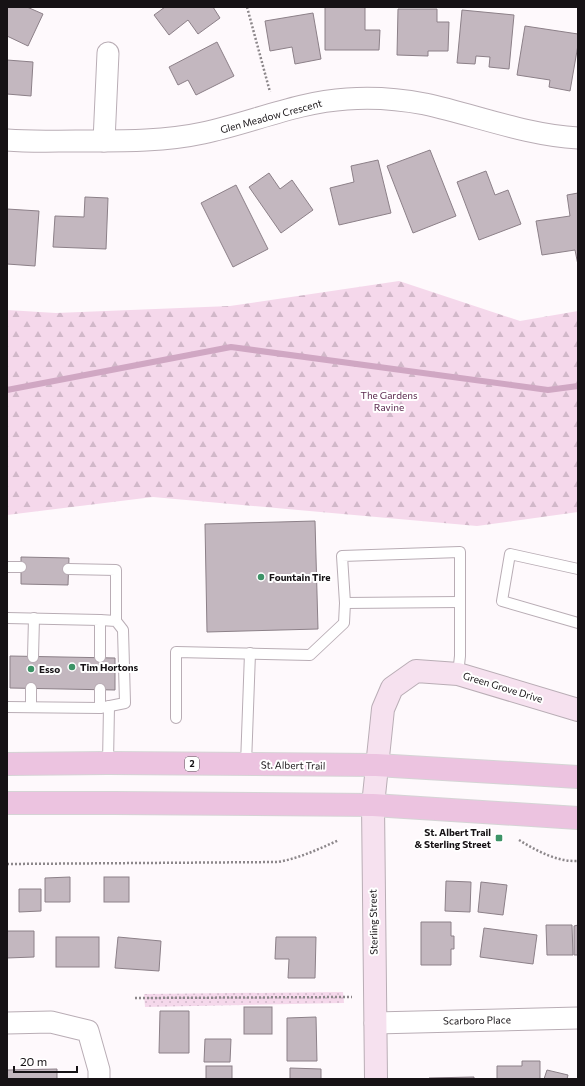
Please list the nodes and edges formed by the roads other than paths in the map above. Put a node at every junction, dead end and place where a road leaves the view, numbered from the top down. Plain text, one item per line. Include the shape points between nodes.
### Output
1 (108, 53) dead end
2 (578, 138) edge
3 (7, 140) edge
4 (104, 141) junction
5 (7, 567) edge
6 (21, 567) dead end
7 (68, 569) dead end
8 (578, 570) edge
9 (459, 602) junction
10 (345, 603) junction
11 (7, 618) edge
12 (34, 618) junction
13 (100, 620) junction
14 (116, 621) junction
15 (578, 623) edge
16 (250, 653) junction
17 (33, 656) dead end
18 (100, 658) dead end
19 (458, 674) junction
20 (32, 688) dead end
21 (100, 689) dead end
22 (7, 707) edge
23 (31, 707) junction
24 (105, 707) junction
25 (578, 710) edge
26 (176, 718) dead end
27 (108, 762) junction
28 (7, 764) edge
29 (246, 764) junction
30 (376, 765) junction
31 (578, 777) edge
32 (7, 803) edge
33 (373, 805) junction
34 (578, 818) edge
35 (578, 1018) edge
36 (7, 1022) edge
37 (375, 1023) junction
38 (99, 1079) edge
39 (376, 1079) edge

1 - 4 street
2 - 4 street, Glen Meadow Crescent via 524,130 425,104 388,99 346,99 315,103 186,137
3 - 4 street, Glen Meadow Crescent
5 - 6 lane
7 - 14 lane via 116,570
8 - 15 lane via 510,554 502,601
9 - 10 lane
9 - 10 lane via 460,552 342,556
9 - 19 lane
10 - 16 lane via 344,624 310,655
11 - 12 lane
12 - 13 lane
12 - 17 lane
13 - 14 lane
13 - 18 lane
14 - 24 lane via 124,630 125,703
16 - 26 lane via 176,652
16 - 29 lane
19 - 25 street, Green Grove Drive
19 - 30 street, Green Grove Drive via 416,671 392,688 383,709
20 - 23 lane
21 - 24 lane
22 - 23 lane
23 - 24 lane
24 - 27 lane
27 - 28 main road, St. Albert Trail / 2
27 - 29 main road, St. Albert Trail / 2
29 - 30 main road, St. Albert Trail / 2
30 - 31 main road, St. Albert Trail / 2
30 - 33 street, Sterling Street
32 - 33 main road
33 - 34 main road
33 - 37 street, Sterling Street
35 - 37 street, Scarboro Place
36 - 38 street via 51,1022 88,1031 99,1070
37 - 39 street, Sterling Street

